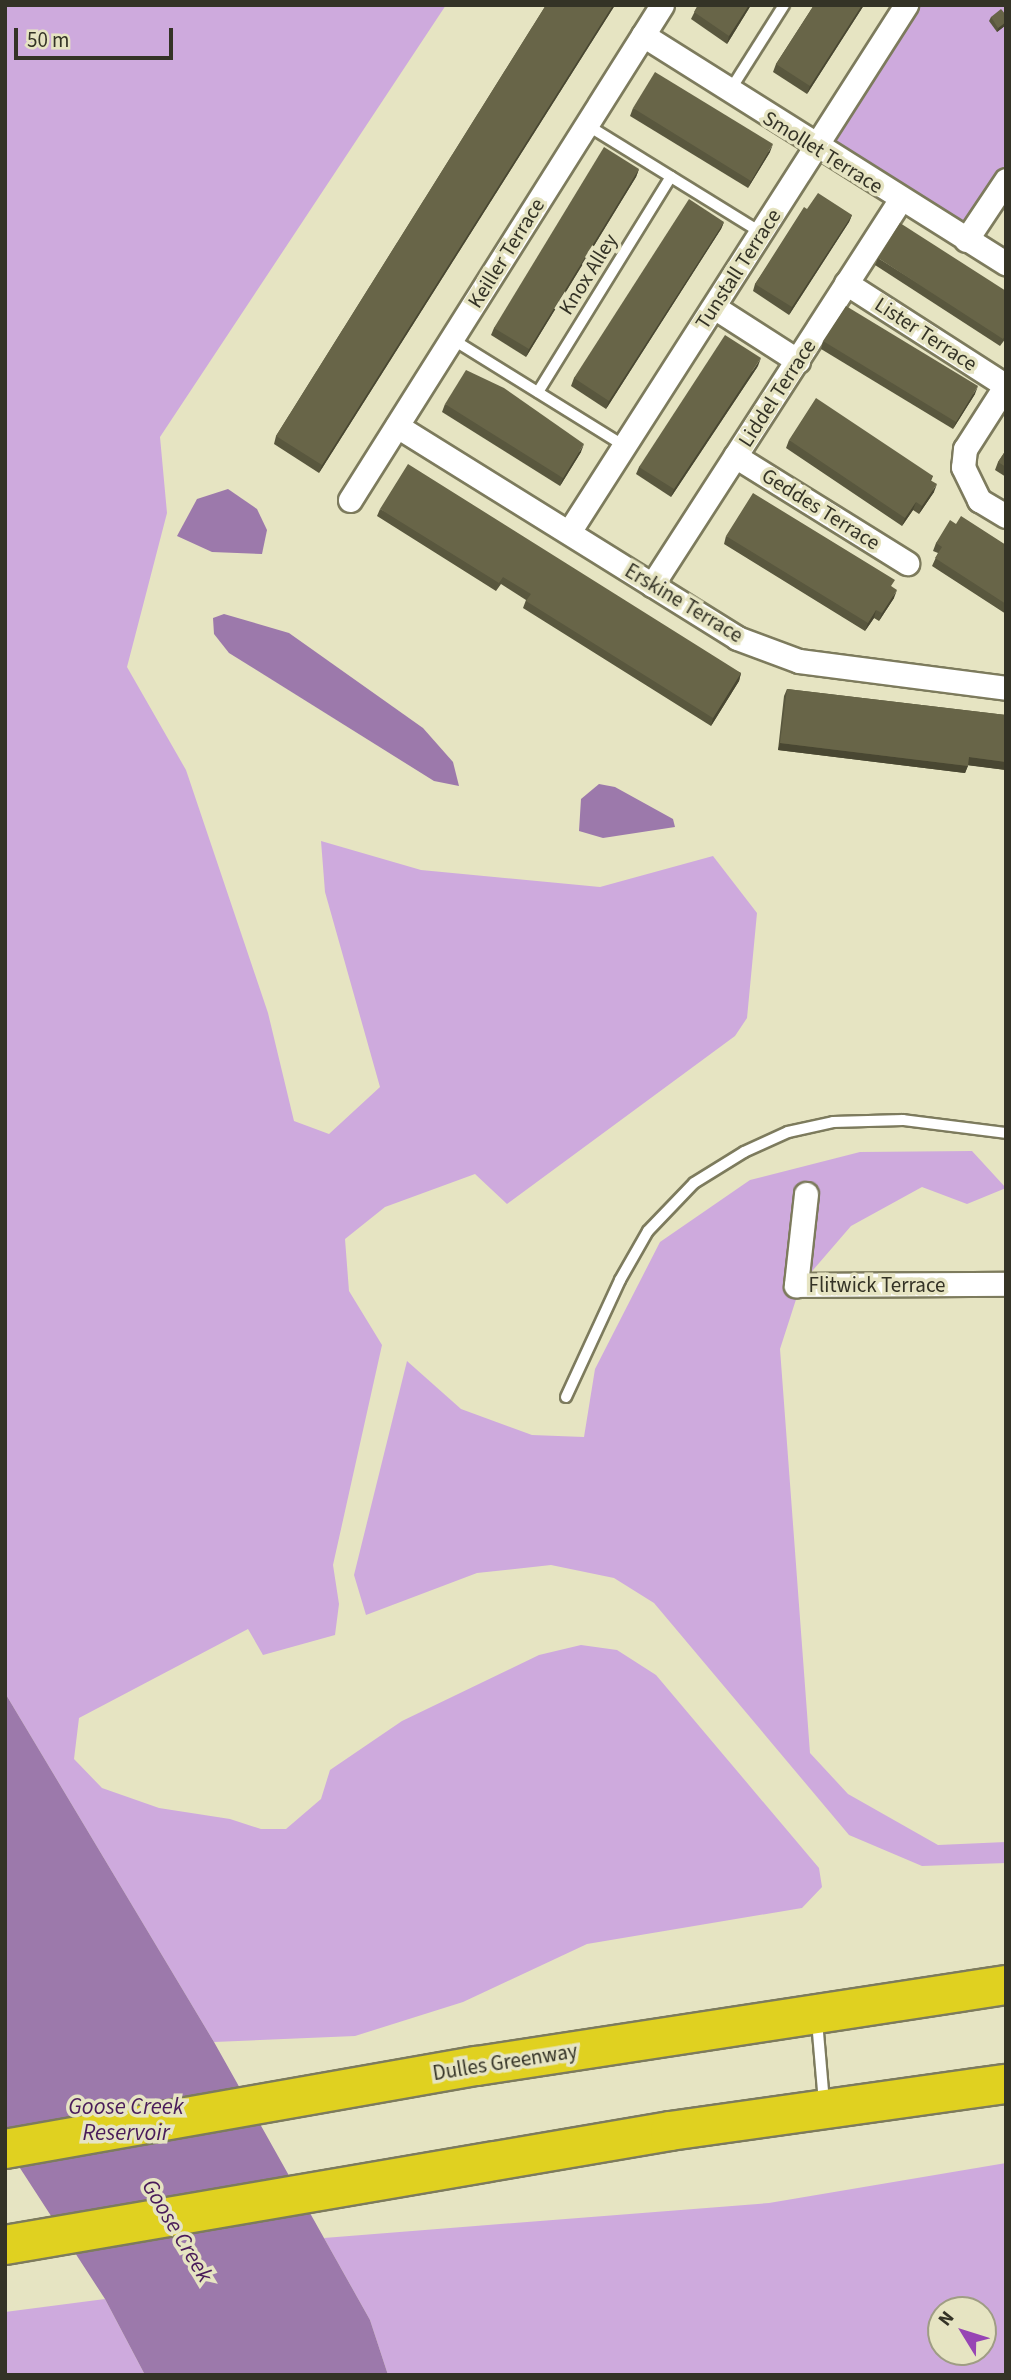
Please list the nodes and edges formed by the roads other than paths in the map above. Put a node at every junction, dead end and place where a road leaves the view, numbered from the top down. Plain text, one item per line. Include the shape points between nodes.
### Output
1 (662, 5) edge
2 (783, 5) edge
3 (906, 5) edge
4 (643, 35) junction
5 (729, 92) junction
6 (587, 125) junction
7 (815, 147) junction
8 (671, 177) junction
9 (1006, 180) edge
10 (900, 200) junction
11 (762, 233) junction
12 (966, 240) junction
13 (1006, 264) edge
14 (846, 283) junction
15 (714, 307) junction
16 (452, 339) junction
17 (798, 361) junction
18 (1006, 385) edge
19 (538, 392) junction
20 (397, 426) junction
21 (624, 445) junction
22 (735, 456) junction
23 (350, 500) dead end
24 (1006, 516) edge
25 (569, 533) junction
26 (907, 563) dead end
27 (652, 585) junction
28 (1006, 688) edge
29 (1006, 1132) edge
30 (806, 1195) dead end
31 (1006, 1284) edge
32 (566, 1397) dead end
33 (1006, 1985) edge
34 (816, 2011) junction
35 (1006, 2084) edge
36 (1006, 2095) edge
37 (940, 2096) junction
38 (825, 2109) junction
39 (5, 2149) edge
40 (5, 2245) edge

1 - 4 street, Keiller Terrace
2 - 5 lane
3 - 7 street, Tunstall Terrace
4 - 5 street, Smollet Terrace
4 - 6 street, Keiller Terrace
5 - 7 street, Smollet Terrace
6 - 8 lane
6 - 16 street, Keiller Terrace
7 - 10 street, Smollet Terrace
7 - 11 street, Tunstall Terrace
8 - 11 lane
8 - 19 lane, Knox Alley
9 - 12 street
10 - 12 street, Smollet Terrace
10 - 14 street, Liddel Terrace
11 - 15 street, Tunstall Terrace
12 - 13 street, Smollet Terrace
14 - 17 street, Liddel Terrace
14 - 18 street, Lister Terrace
15 - 17 street
15 - 21 street, Tunstall Terrace
16 - 19 lane
16 - 20 street, Keiller Terrace
17 - 22 street, Liddel Terrace
18 - 24 street via 965,449 963,467 979,500
19 - 21 lane
20 - 23 street, Keiller Terrace
20 - 25 street, Erskine Terrace
21 - 25 street, Tunstall Terrace
22 - 26 street, Geddes Terrace
22 - 27 street, Liddel Terrace
25 - 27 street, Erskine Terrace
27 - 28 street, Erskine Terrace via 737,638 799,661
29 - 32 lane via 903,1120 833,1122 788,1132 744,1152 694,1184 648,1231
30 - 31 street, Flitwick Terrace via 796,1285
33 - 34 highway, Dulles Greenway
34 - 38 lane
34 - 39 highway, Dulles Greenway
35 - 37 highway
36 - 37 highway
37 - 38 highway
38 - 40 highway

